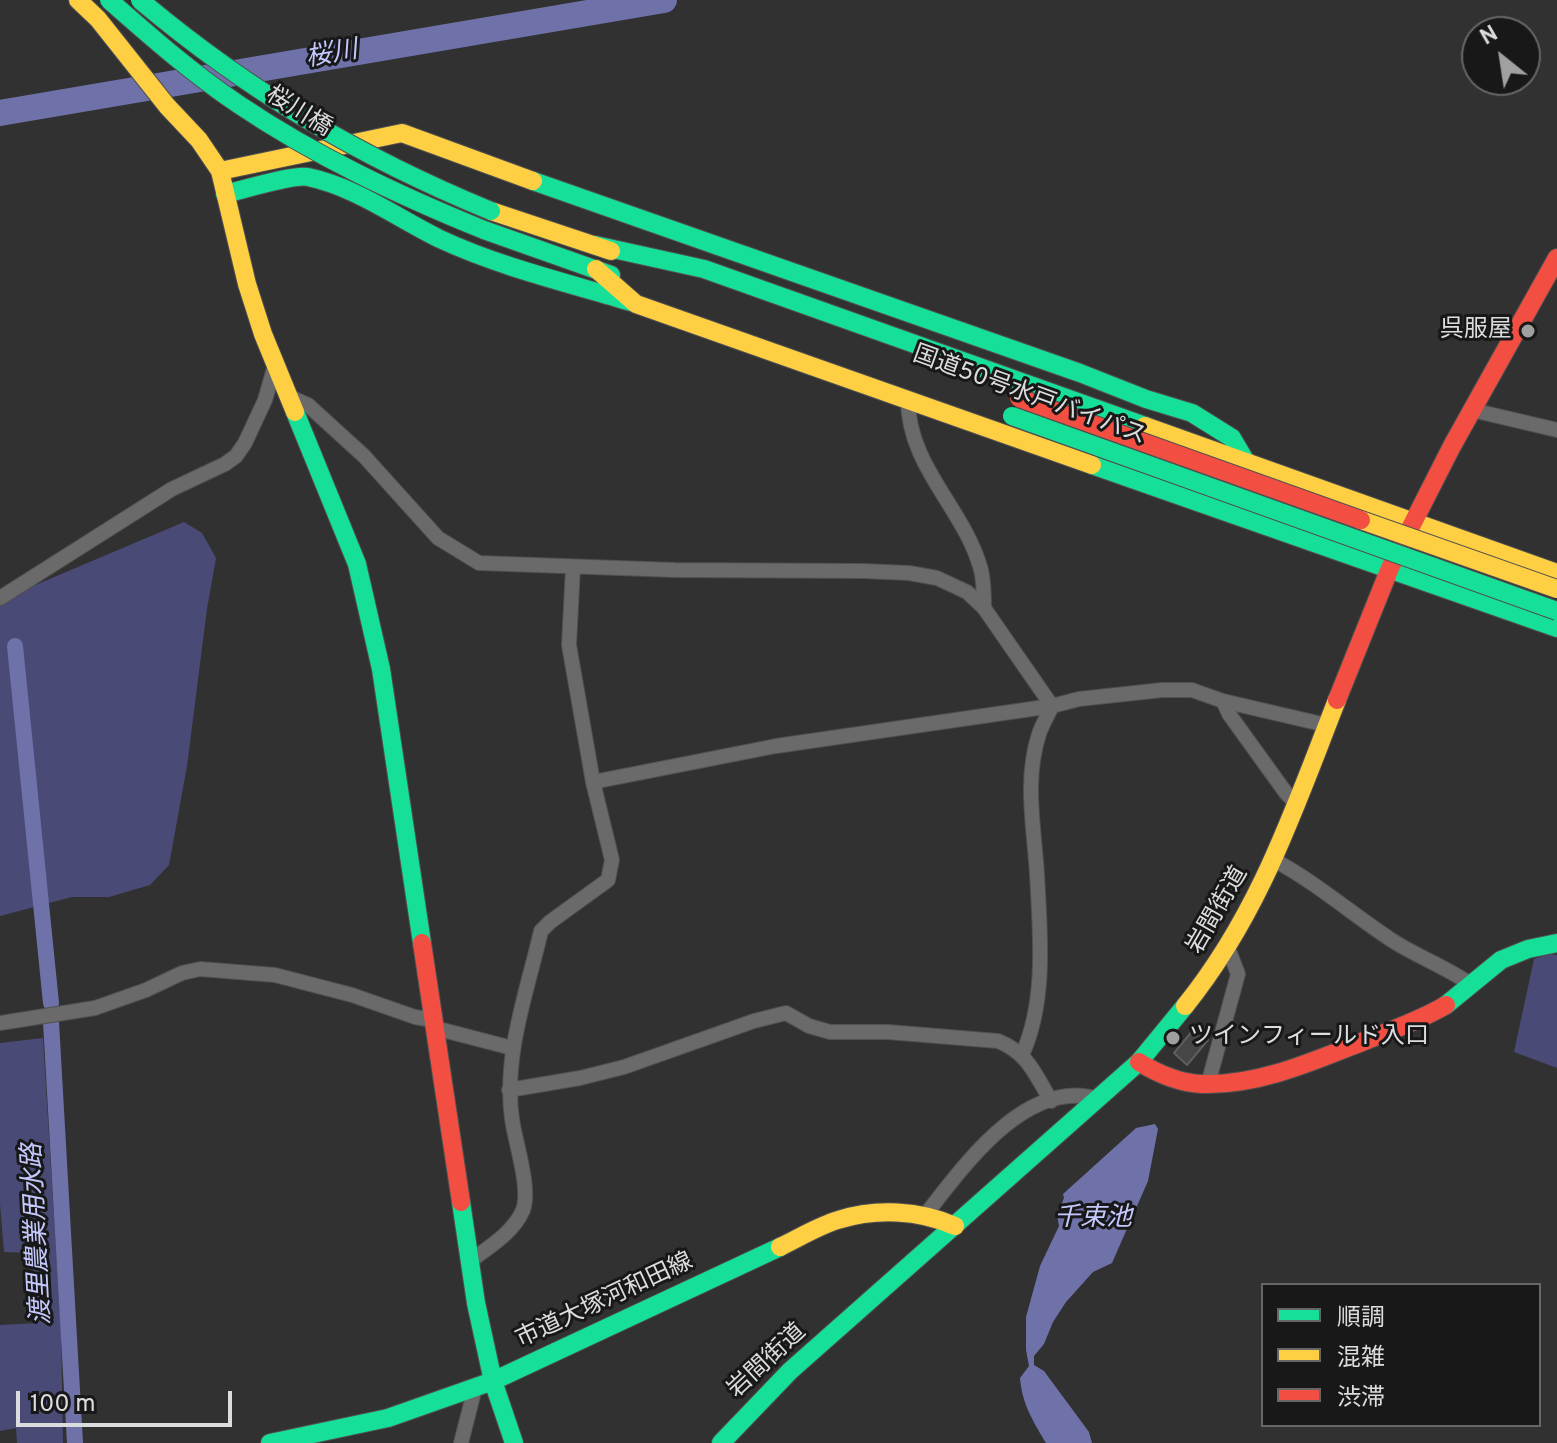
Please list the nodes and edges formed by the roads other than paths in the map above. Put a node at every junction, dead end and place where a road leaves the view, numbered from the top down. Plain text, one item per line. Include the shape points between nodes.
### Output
1 (78, 0) edge
2 (109, 0) edge
3 (140, 0) edge
4 (220, 171) junction
5 (225, 194) junction
6 (491, 211) joint
7 (595, 245) junction
8 (1557, 258) edge
9 (596, 269) junction
10 (638, 284) dead end
11 (636, 304) junction
12 (275, 365) junction
13 (914, 388) junction
14 (288, 396) junction
15 (1472, 410) junction
16 (1004, 414) dead end
17 (1557, 430) edge
18 (1245, 460) junction
19 (1412, 523) junction
20 (573, 567) junction
21 (1390, 568) junction
22 (1557, 573) edge
23 (1557, 589) edge
24 (0, 598) edge
25 (984, 608) junction
26 (1557, 611) edge
27 (1557, 628) edge
28 (1223, 701) junction
29 (1052, 706) junction
30 (1326, 725) junction
31 (593, 782) junction
32 (1296, 803) junction
33 (1274, 860) junction
34 (1557, 943) edge
35 (1228, 948) junction
36 (1470, 984) junction
37 (0, 1023) edge
38 (434, 1024) junction
39 (512, 1048) junction
40 (1022, 1055) junction
41 (1139, 1062) junction
42 (1208, 1084) junction
43 (509, 1090) junction
44 (1098, 1099) junction
45 (1051, 1101) junction
46 (926, 1214) junction
47 (955, 1226) junction
48 (470, 1261) junction
49 (484, 1384) junction
50 (270, 1443) edge
51 (461, 1443) edge
52 (514, 1443) edge
53 (721, 1443) edge

1 - 4 main road
2 - 9 main road, 桜川橋, bridge via 204,80 372,183
3 - 6 main road, 桜川橋, bridge via 221,67 299,118 383,165
4 - 5 main road
4 - 18 main road via 402,133 1192,413 1232,438
5 - 11 main road via 305,176 493,260
5 - 12 main road via 247,284
6 - 7 main road, 国道50号水戸バイパス
7 - 18 main road via 704,269
7 - 23 main road, 国道50号水戸バイパス, bridge
8 - 15 main road, 岩間街道
9 - 10 main road
9 - 11 main road
11 - 13 main road
12 - 14 main road
12 - 24 street via 265,400 236,456 172,489
13 - 21 main road
13 - 25 street via 907,420 933,483 973,546 982,572
14 - 20 street via 308,405 364,456 438,538 462,555 479,563
14 - 38 main road via 357,564 370,613
15 - 17 street
15 - 19 main road, 岩間街道
16 - 26 main road, 国道50号水戸バイパス, bridge
18 - 19 main road
19 - 21 main road, 岩間街道
19 - 22 main road
20 - 25 street via 909,573 952,584
20 - 31 street via 569,645
21 - 27 main road
21 - 30 main road, 岩間街道
25 - 29 street
28 - 29 street via 1192,690 1162,690
28 - 30 street
28 - 32 street
29 - 31 street via 776,746
29 - 40 street via 1031,777 1039,961 1035,1012
30 - 32 main road, 岩間街道
31 - 39 street via 612,860 608,880 541,931
32 - 33 main road, 岩間街道
33 - 35 main road, 岩間街道
33 - 36 street via 1396,943
34 - 36 main road via 1516,952
35 - 41 main road, 岩間街道
35 - 42 street via 1238,974
36 - 42 main road via 1410,1023 1334,1053 1246,1080
37 - 38 street via 95,1008 200,969 275,975
38 - 39 street
38 - 48 main road
39 - 43 street
40 - 43 street via 998,1041 830,1032 786,1013 624,1067
40 - 45 street
41 - 42 main road via 1171,1078
41 - 44 main road, 岩間街道
43 - 48 street via 525,1189 523,1209 491,1246
44 - 45 street via 1073,1096
44 - 47 main road, 岩間街道
45 - 46 street via 994,1133
46 - 47 main road, 市道大塚河和田線
46 - 49 main road, 市道大塚河和田線 via 862,1214 811,1230
47 - 53 main road, 岩間街道 via 790,1371
48 - 49 main road via 484,1343
49 - 50 main road, 市道大塚河和田線 via 388,1418
49 - 51 street
49 - 52 main road

